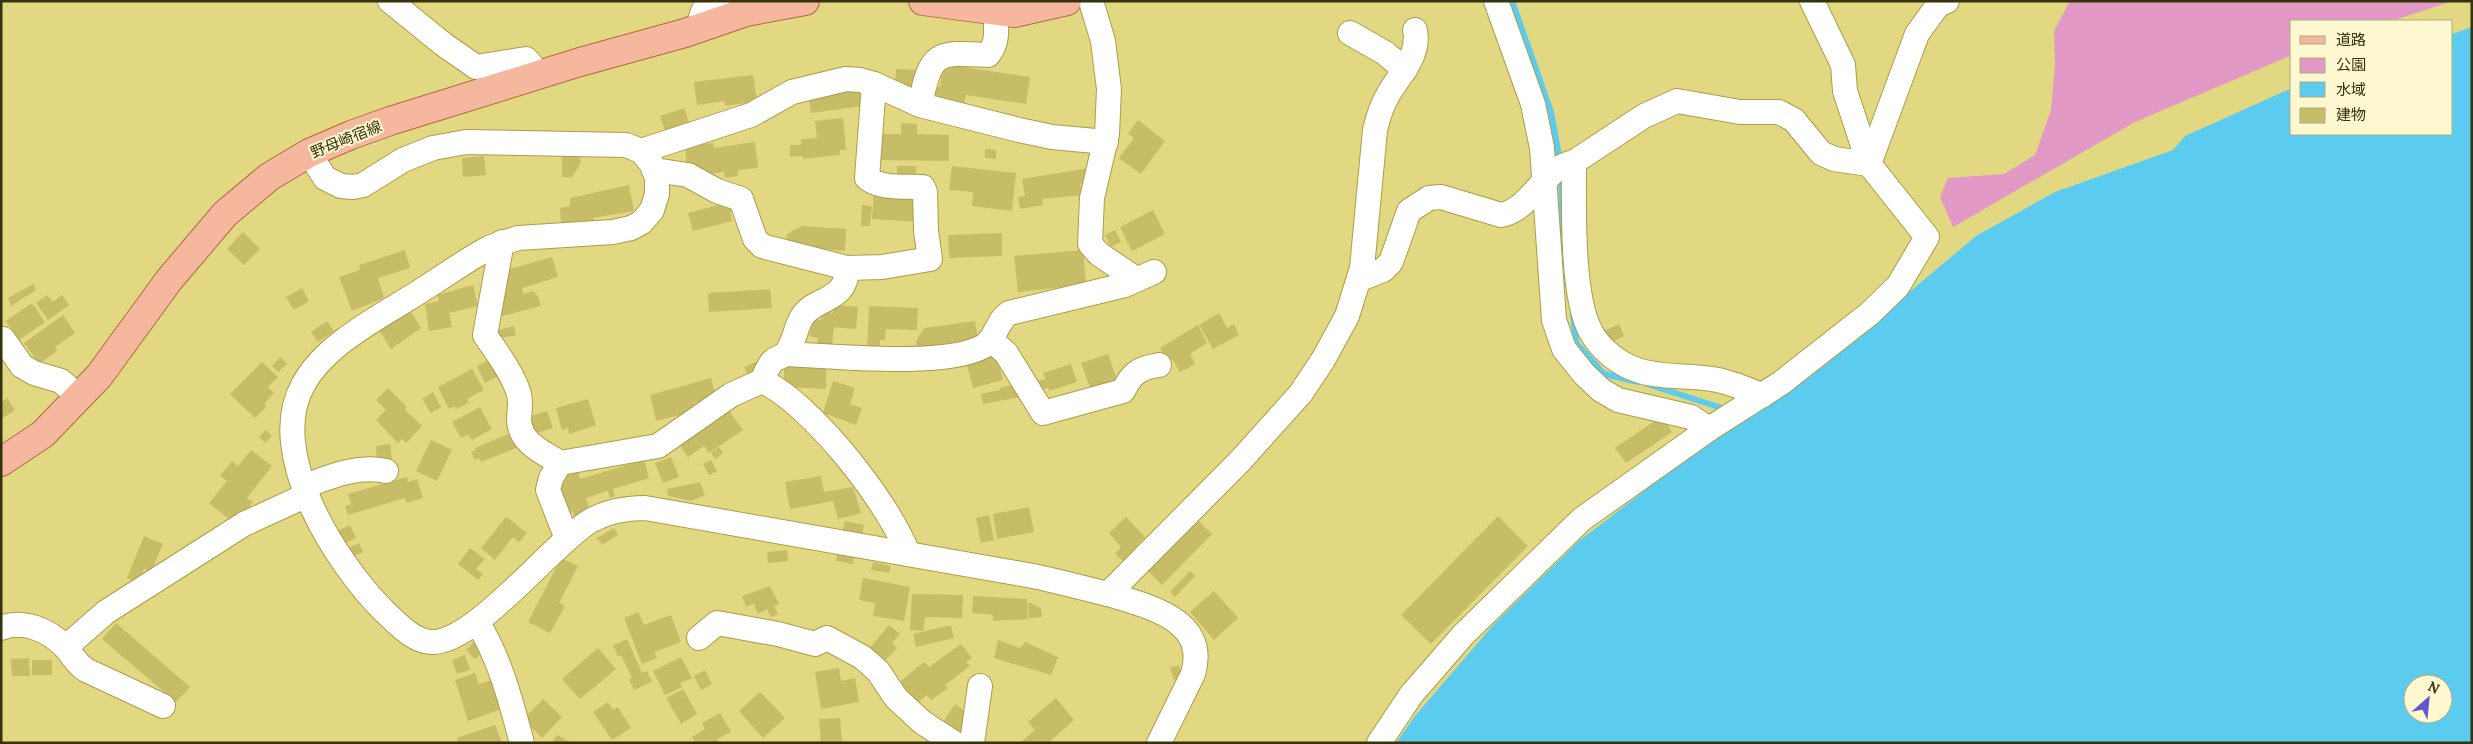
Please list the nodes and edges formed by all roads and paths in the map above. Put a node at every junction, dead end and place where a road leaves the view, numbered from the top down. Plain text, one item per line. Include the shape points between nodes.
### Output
1 (390, 1) edge
2 (718, 1) edge
3 (805, 1) edge
4 (923, 1) edge
5 (1068, 1) edge
6 (1091, 1) edge
7 (1496, 1) edge
8 (1812, 1) edge
9 (1947, 1) edge
10 (996, 11) junction
11 (698, 28) junction
12 (1415, 30) dead end
13 (1350, 33) dead end
14 (1405, 70) junction
15 (540, 75) junction
16 (874, 84) junction
17 (920, 105) junction
18 (1106, 142) junction
19 (641, 151) junction
20 (308, 153) junction
21 (1574, 162) junction
22 (1869, 164) junction
23 (654, 170) junction
24 (1544, 183) junction
25 (502, 242) junction
26 (846, 268) junction
27 (1360, 279) junction
28 (1, 339) edge
29 (991, 340) junction
30 (786, 354) junction
31 (1159, 365) dead end
32 (762, 381) junction
33 (79, 397) junction
34 (1758, 399) junction
35 (1715, 425) junction
36 (1, 462) edge
37 (560, 463) junction
38 (386, 471) dead end
39 (306, 490) junction
40 (567, 539) junction
41 (908, 554) junction
42 (1108, 594) junction
43 (477, 622) junction
44 (1, 628) edge
45 (699, 638) dead end
46 (66, 647) junction
47 (980, 686) dead end
48 (163, 706) dead end
49 (941, 740) edge
50 (522, 743) edge
51 (972, 743) edge
52 (1160, 743) edge
53 (1379, 743) edge

1 - 15 street via 476,67 526,59
2 - 11 street via 703,11
3 - 11 main road, 野母崎宿線 via 746,12
4 - 10 main road
5 - 10 main road via 1014,13
6 - 18 street via 1103,41 1109,89
7 - 24 street via 1533,104 1542,148
8 - 22 street via 1843,65 1845,91
9 - 22 street via 1938,5 1917,34
10 - 17 street via 994,48 988,55 949,53 938,58 926,77
11 - 15 main road, 野母崎宿線
12 - 14 street via 1418,43
13 - 14 street via 1385,53
14 - 27 street via 1380,110 1375,130
15 - 20 main road, 野母崎宿線 via 367,129
16 - 17 street
16 - 19 street via 846,79 804,88 751,115
16 - 26 street via 867,178 871,182 891,186 923,187 930,259 882,267
17 - 18 street via 1052,137
18 - 29 street via 1092,198 1090,244 1099,254 1145,276 1009,313 1003,317
19 - 20 street via 626,145 466,142 434,148 403,160 364,185 354,187 341,186 325,178
19 - 23 street
20 - 33 main road, 野母崎宿線 via 269,178 225,214 168,280 99,376
21 - 22 street via 1644,116 1676,101 1740,112 1779,112 1794,120 1821,153 1834,159
21 - 24 street via 1568,163
21 - 34 street via 1582,308 1599,345 1637,370 1715,379
22 - 34 street via 1926,237 1898,286 1875,308
23 - 25 street via 657,194 652,210 636,226
23 - 26 street via 688,175 717,191 741,199 755,239 762,246
24 - 27 street via 1510,213 1501,215 1441,197 1429,198 1409,211 1384,270
24 - 35 street via 1554,320 1564,349 1584,374 1618,400
25 - 37 street via 485,335 513,377 519,393 519,422 523,437
25 - 39 street via 342,342 314,368 301,388 293,420 296,454
26 - 30 street via 847,278 836,294 802,317
27 - 42 street via 1347,316 1301,393 1241,460
28 - 33 street via 22,366 61,382
29 - 30 street via 973,351 955,356 882,358
29 - 31 street via 1006,353 1042,413 1123,392 1130,376 1146,367
30 - 32 street via 772,362
32 - 37 street via 731,395 658,446
32 - 41 street via 777,388 807,415 862,475
33 - 36 main road, 野母崎宿線 via 43,434
34 - 35 street
35 - 53 street via 1582,519 1463,636 1411,695
37 - 40 street via 550,478 548,490
38 - 39 street via 363,468 340,473
39 - 43 street via 331,546 374,600 410,634 427,641 443,641 454,638
39 - 46 street via 244,524 106,612
40 - 41 street via 600,516 645,508
40 - 43 street
41 - 42 street via 1033,576
42 - 52 street via 1161,611 1181,625 1193,643 1196,664 1193,674
43 - 50 street via 509,694
44 - 46 street via 24,624 50,635
45 - 49 street via 717,623 815,644 827,638 862,657 878,671 896,698
46 - 48 street via 76,663 86,670
47 - 51 street

